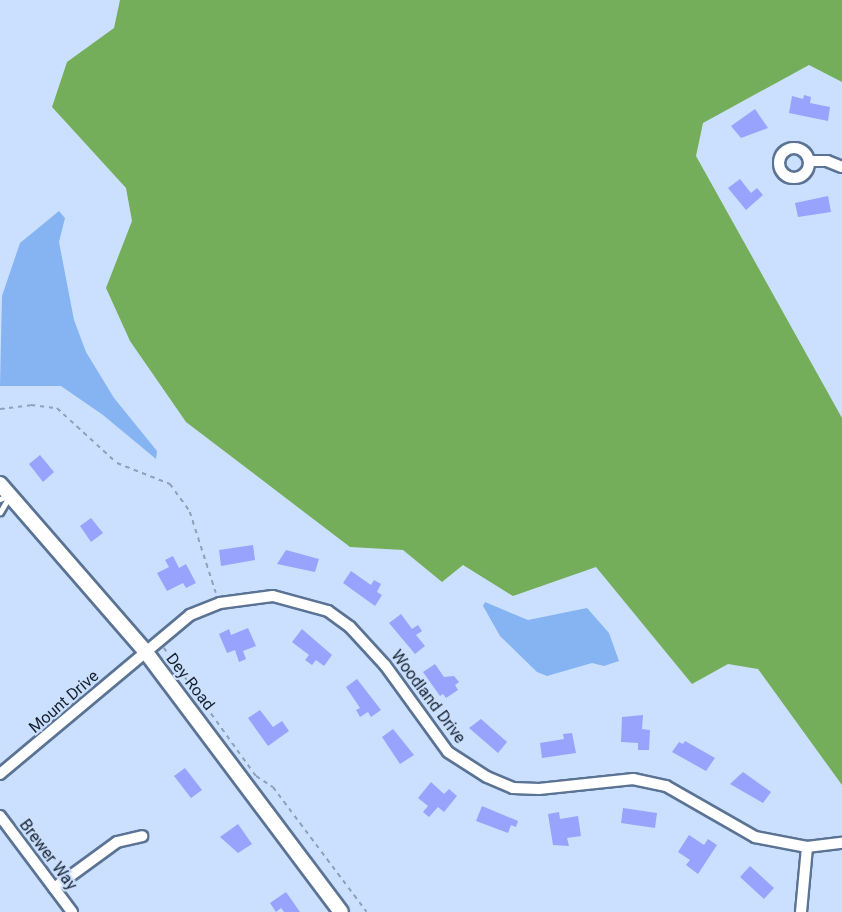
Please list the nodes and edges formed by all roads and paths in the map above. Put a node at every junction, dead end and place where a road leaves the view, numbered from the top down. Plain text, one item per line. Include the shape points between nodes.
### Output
1 (809, 161) dead end
2 (842, 167) edge
3 (0, 409) edge
4 (0, 484) edge
5 (5, 497) edge
6 (0, 512) edge
7 (220, 603) junction
8 (159, 640) junction
9 (145, 651) junction
10 (0, 774) edge
11 (0, 816) edge
12 (142, 836) dead end
13 (842, 843) edge
14 (807, 847) junction
15 (54, 888) junction
16 (72, 912) edge
17 (341, 912) edge
18 (367, 912) edge
19 (801, 912) edge

1 - 2 street via 827,161
3 - 7 path via 31,405 57,408 117,463 170,484 190,512
4 - 5 main road, Dey Road
5 - 6 lane
5 - 9 main road, Dey Road
7 - 8 street, Woodland Drive via 190,615
7 - 14 street, Woodland Drive via 273,596 328,611 369,645 448,752 513,788 633,779 666,786 755,837
8 - 9 street, Woodland Drive
8 - 18 path via 172,664 256,776 273,787
9 - 10 street, Mount Drive
9 - 17 main road, Dey Road
11 - 15 street, Brewer Way
12 - 15 street via 117,842
13 - 14 street, Woodland Drive
14 - 19 street
15 - 16 street, Brewer Way

